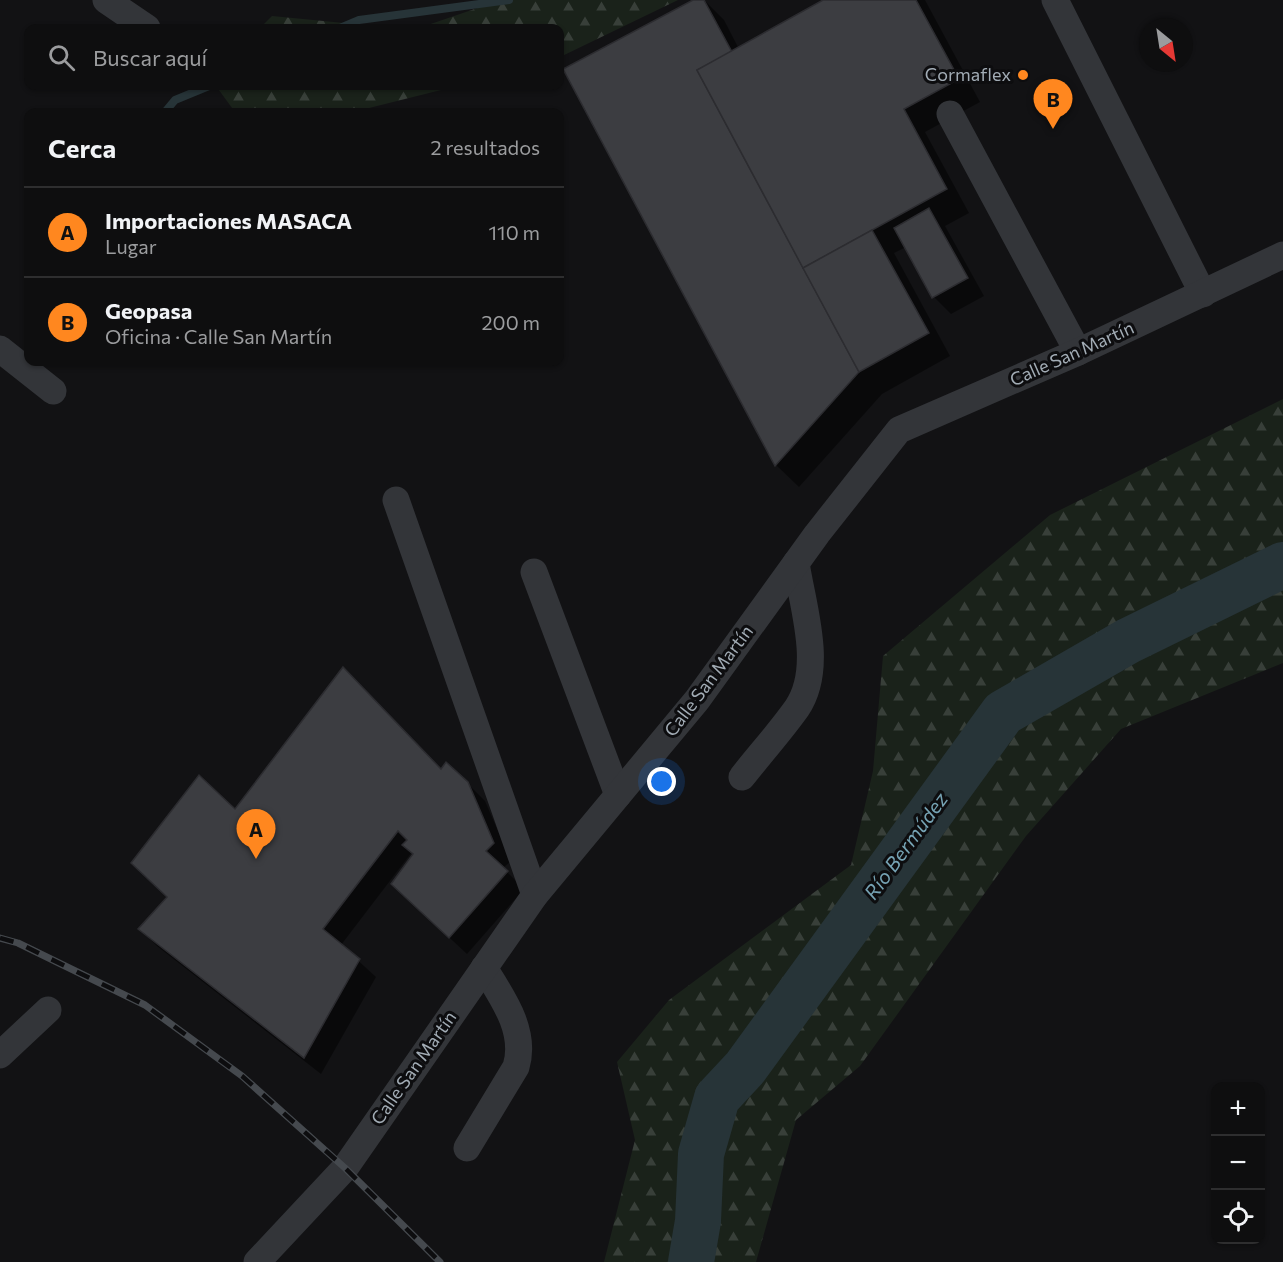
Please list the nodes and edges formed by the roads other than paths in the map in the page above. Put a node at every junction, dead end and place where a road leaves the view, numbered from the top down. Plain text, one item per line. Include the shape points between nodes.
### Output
1 (106, 0) edge
2 (1055, 0) edge
3 (141, 24) edge
4 (950, 114) dead end
5 (1283, 255) edge
6 (1203, 294) junction
7 (0, 349) edge
8 (1078, 352) junction
9 (53, 391) dead end
10 (396, 500) dead end
11 (796, 563) junction
12 (534, 572) dead end
13 (742, 777) dead end
14 (618, 795) junction
15 (535, 895) junction
16 (484, 968) junction
17 (48, 1010) dead end
18 (0, 1055) edge
19 (467, 1148) dead end
20 (256, 1262) edge

1 - 3 street
2 - 6 street
4 - 8 street
5 - 6 street, Calle San Martín
6 - 8 street, Calle San Martín
7 - 9 street
8 - 11 street, Calle San Martín via 899,430
10 - 15 street
11 - 13 street via 810,656 809,679 798,706
11 - 14 street, Calle San Martín via 697,700
12 - 14 street
14 - 15 street, Calle San Martín
15 - 16 street, Calle San Martín
16 - 19 street via 510,1010 519,1057
16 - 20 street, Calle San Martín via 345,1168
17 - 18 street

